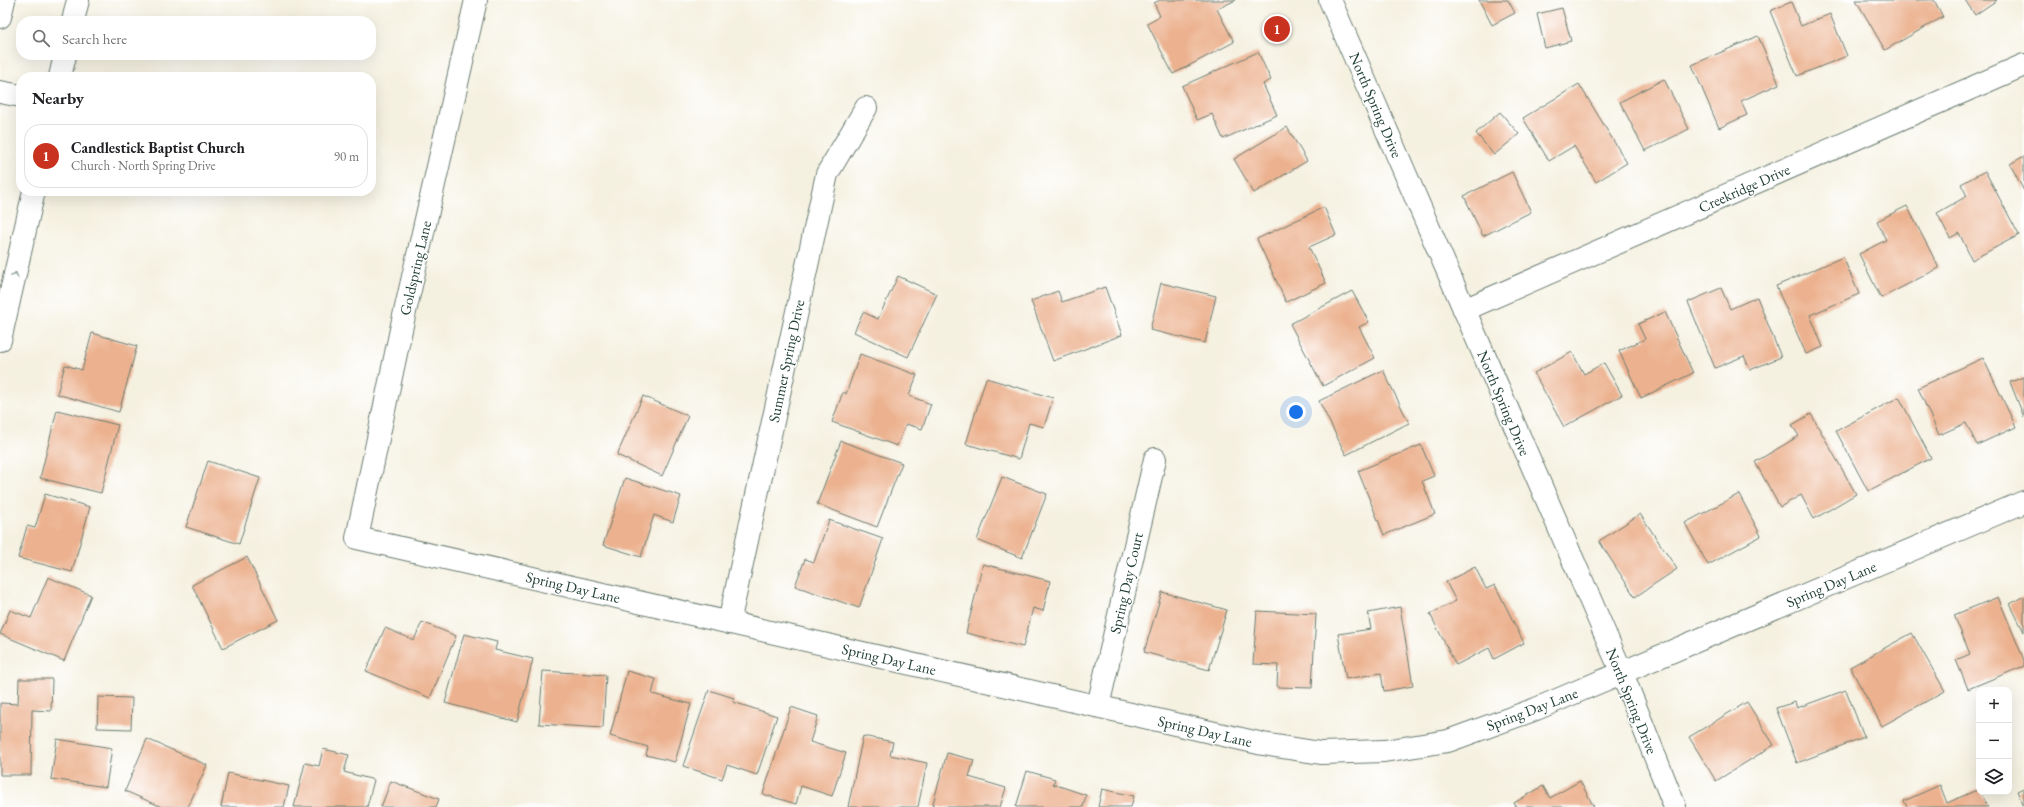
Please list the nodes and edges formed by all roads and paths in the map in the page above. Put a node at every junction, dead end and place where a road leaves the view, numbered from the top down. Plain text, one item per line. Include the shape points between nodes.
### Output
1 (4, 0) edge
2 (78, 0) edge
3 (476, 0) edge
4 (1330, 0) edge
5 (74, 16) edge
6 (0, 17) edge
7 (64, 60) edge
8 (2024, 66) edge
9 (61, 72) edge
10 (0, 92) edge
11 (16, 95) edge
12 (866, 108) dead end
13 (33, 196) edge
14 (1464, 310) junction
15 (0, 340) edge
16 (1155, 460) dead end
17 (2024, 502) edge
18 (357, 538) joint
19 (729, 623) junction
20 (1622, 673) junction
21 (1098, 706) junction
22 (1675, 807) edge

1 - 6 street
2 - 5 street
3 - 18 street, Goldspring Lane
4 - 14 street, North Spring Drive
7 - 9 street
8 - 14 street, Creekridge Drive
10 - 11 street
12 - 19 street, Summer Spring Drive via 827,174
15 -> 13 street
14 - 20 street, North Spring Drive
16 - 21 street, Spring Day Court
17 - 20 street, Spring Day Lane
18 - 19 street, Spring Day Lane
19 - 21 street, Spring Day Lane
20 - 21 street, Spring Day Lane via 1536,709 1448,741 1384,751 1321,753 1263,744
20 - 22 street, North Spring Drive

